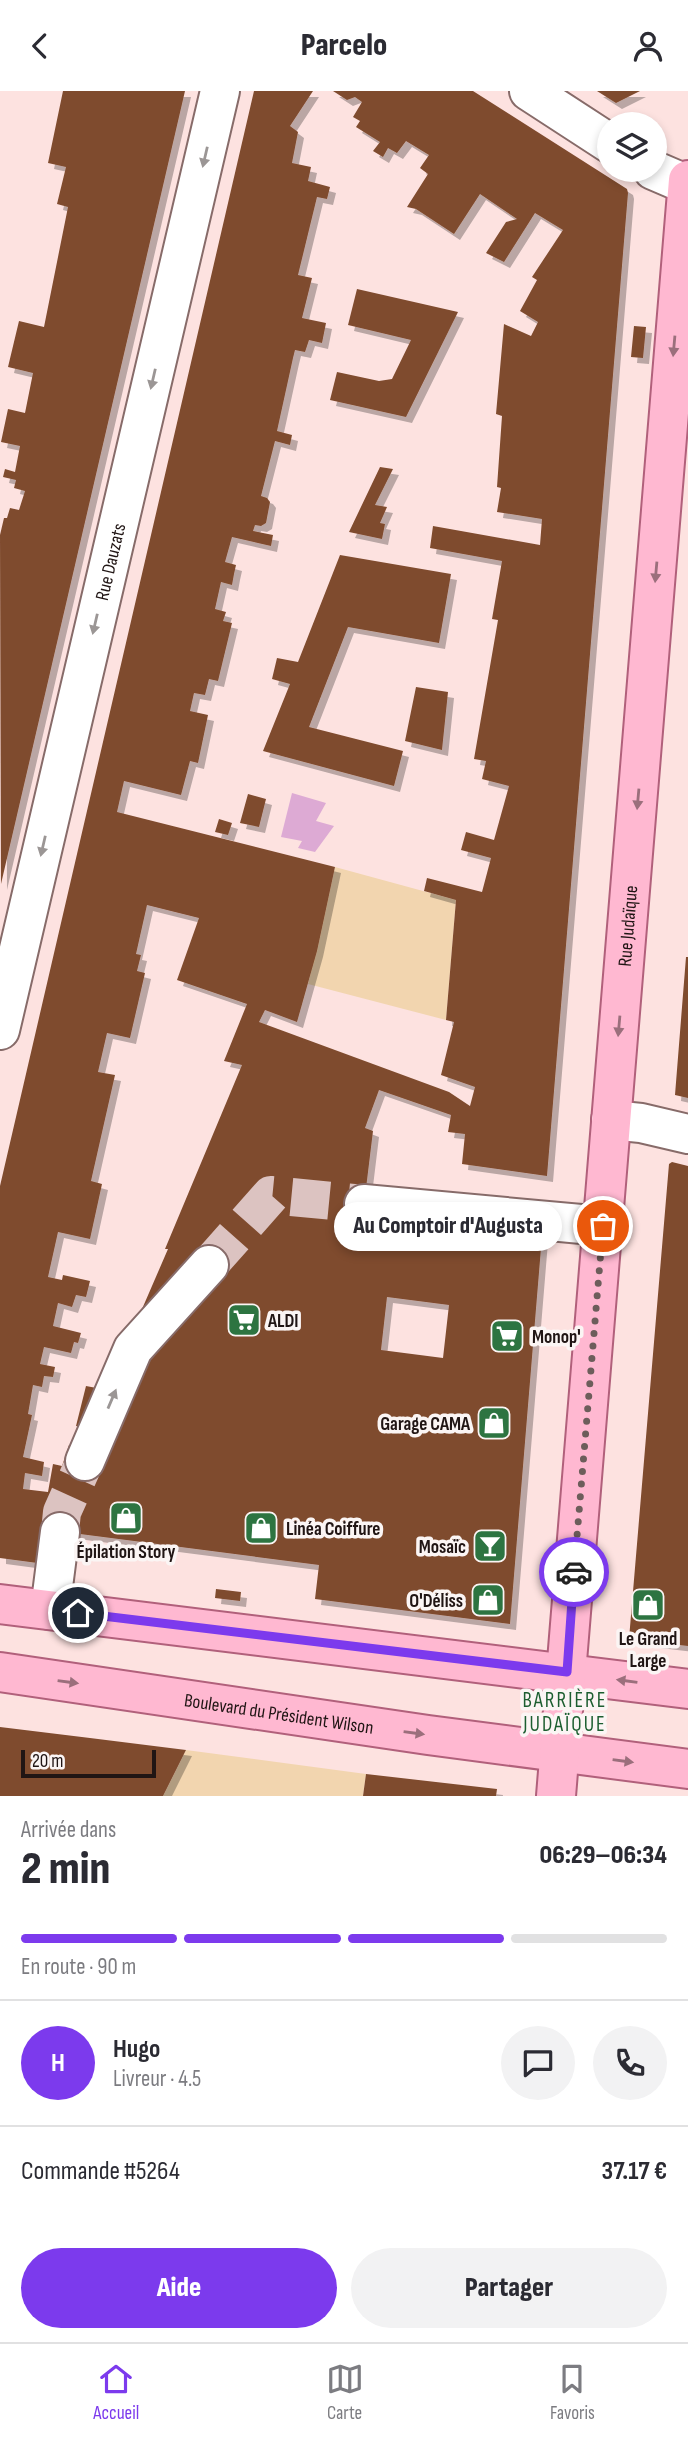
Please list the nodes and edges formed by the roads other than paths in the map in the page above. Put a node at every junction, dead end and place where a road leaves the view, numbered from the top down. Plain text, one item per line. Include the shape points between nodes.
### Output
1 (220, 91) edge
2 (529, 91) edge
3 (597, 135) edge
4 (667, 175) edge
5 (688, 183) edge
6 (676, 480) edge
7 (0, 1030) edge
8 (611, 1120) junction
9 (688, 1134) edge
10 (364, 1204) tunnel mouth
11 (603, 1226) junction
12 (209, 1265) tunnel mouth
13 (85, 1461) tunnel mouth
14 (60, 1532) tunnel mouth
15 (0, 1604) edge
16 (50, 1610) junction
17 (0, 1672) edge
18 (567, 1672) junction
19 (688, 1689) edge
20 (559, 1752) junction
21 (688, 1769) edge
22 (556, 1796) edge

1 -> 7 street, Rue Dauzats
2 - 3 street
4 - 5 street
5 -> 6 main road, Rue Judaïque
6 -> 8 main road, Rue Judaïque
8 - 9 street
8 - 11 main road, Rue Judaïque
10 - 11 street
11 - 18 main road, Rue Judaïque
13 -> 12 street via 133,1349
14 - 16 street
15 - 16 main road
16 - 18 main road
17 -> 20 main road, Boulevard du Président Wilson
19 -> 18 main road
18 - 20 main road
20 -> 21 main road, Boulevard du Président Wilson
20 - 22 main road

